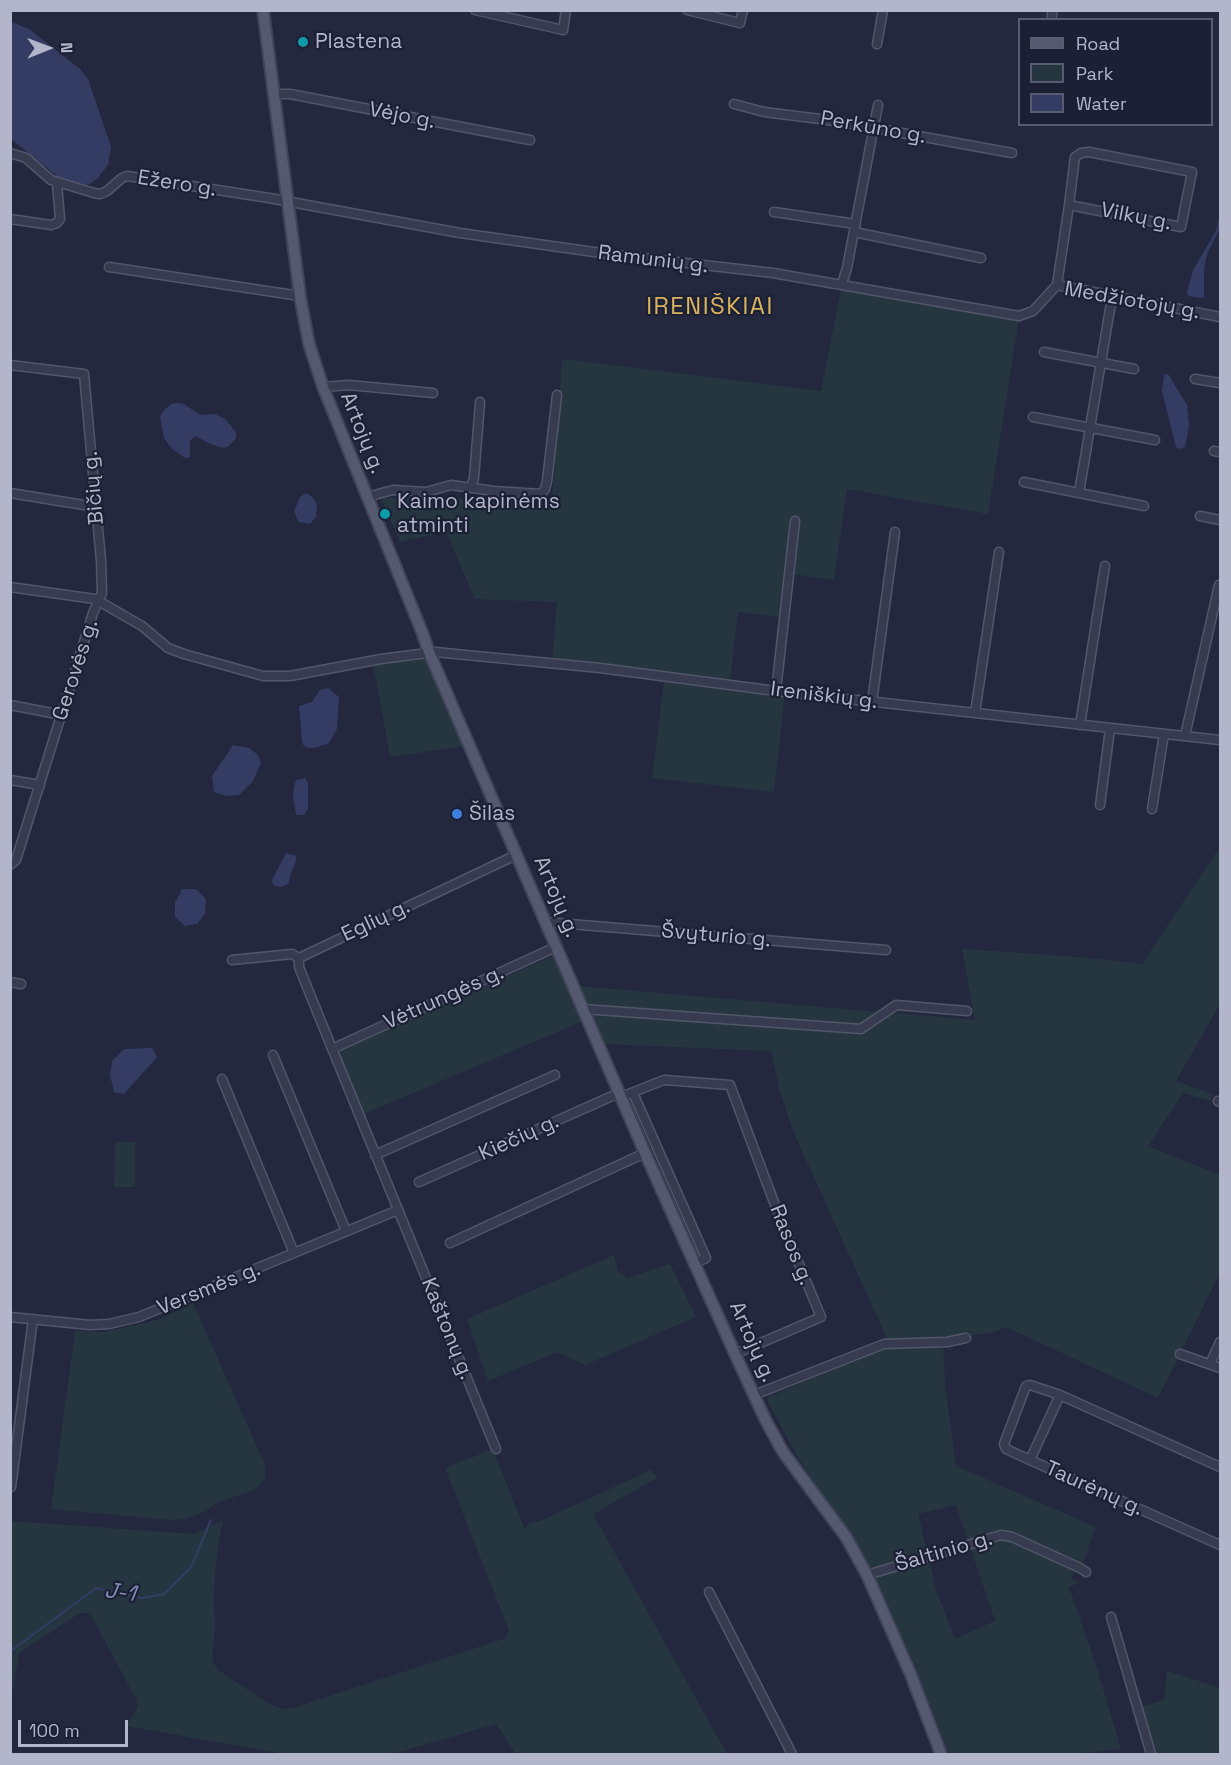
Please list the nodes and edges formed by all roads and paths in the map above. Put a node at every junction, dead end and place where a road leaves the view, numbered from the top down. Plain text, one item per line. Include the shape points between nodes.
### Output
1 (263, 10) edge
2 (475, 10) edge
3 (566, 10) edge
4 (687, 10) edge
5 (743, 10) edge
6 (883, 10) edge
7 (877, 44) dead end
8 (274, 94) junction
9 (734, 104) dead end
10 (878, 105) dead end
11 (873, 127) junction
12 (530, 140) dead end
13 (10, 153) edge
14 (1012, 153) dead end
15 (57, 183) junction
16 (287, 202) junction
17 (1068, 204) junction
18 (774, 212) dead end
19 (10, 219) edge
20 (855, 228) junction
21 (981, 258) dead end
22 (109, 267) dead end
23 (842, 284) junction
24 (1057, 285) junction
25 (300, 296) junction
26 (1112, 297) junction
27 (1019, 316) joint
28 (1221, 317) edge
29 (1044, 352) dead end
30 (1101, 363) junction
31 (10, 365) edge
32 (1134, 369) dead end
33 (1195, 379) dead end
34 (1221, 383) edge
35 (322, 387) junction
36 (433, 393) dead end
37 (557, 395) dead end
38 (480, 402) dead end
39 (1033, 417) dead end
40 (1090, 428) junction
41 (1155, 440) dead end
42 (1024, 483) dead end
43 (471, 487) junction
44 (1078, 493) junction
45 (10, 494) edge
46 (367, 497) junction
47 (1144, 506) dead end
48 (96, 507) junction
49 (1200, 516) dead end
50 (1221, 520) edge
51 (795, 521) dead end
52 (895, 532) dead end
53 (999, 552) dead end
54 (1105, 566) dead end
55 (1219, 585) edge
56 (10, 586) edge
57 (100, 601) junction
58 (429, 652) junction
59 (776, 691) junction
60 (872, 702) junction
61 (10, 705) edge
62 (975, 713) junction
63 (62, 715) junction
64 (1080, 725) junction
65 (1110, 729) junction
66 (1164, 734) junction
67 (1185, 736) junction
68 (1221, 740) edge
69 (10, 780) edge
70 (40, 785) junction
71 (1100, 805) dead end
72 (1152, 810) dead end
73 (516, 855) junction
74 (10, 865) edge
75 (545, 922) junction
76 (556, 947) junction
77 (886, 950) dead end
78 (299, 958) junction
79 (232, 960) dead end
80 (10, 982) edge
81 (21, 984) dead end
82 (583, 1009) junction
83 (967, 1011) dead end
84 (332, 1049) junction
85 (273, 1055) dead end
86 (555, 1076) dead end
87 (222, 1079) dead end
88 (730, 1085) joint
89 (633, 1093) junction
90 (620, 1095) junction
91 (645, 1153) junction
92 (375, 1155) junction
93 (419, 1182) dead end
94 (398, 1209) junction
95 (346, 1231) junction
96 (450, 1243) dead end
97 (294, 1253) junction
98 (695, 1263) junction
99 (10, 1317) edge
100 (33, 1319) junction
101 (966, 1338) dead end
102 (1221, 1342) edge
103 (735, 1354) junction
104 (1180, 1354) dead end
105 (1210, 1364) junction
106 (1221, 1368) edge
107 (754, 1395) junction
108 (1060, 1395) junction
109 (496, 1449) dead end
110 (1030, 1460) junction
111 (1221, 1467) edge
112 (11, 1487) edge
113 (1221, 1545) edge
114 (1086, 1572) dead end
115 (867, 1575) junction
116 (709, 1592) dead end
117 (1111, 1617) dead end
118 (792, 1755) edge
119 (941, 1755) edge
120 (1151, 1755) edge

1 - 8 main road, Artojų g.
2 - 3 street via 563,30
4 - 5 street via 740,22
6 - 7 street
8 - 12 street, Vėjo g.
8 - 16 main road, Artojų g.
9 - 11 street, Perkūno g.
10 - 11 street
11 - 14 street, Perkūno g.
11 - 20 street
13 - 15 street, Ežero g. via 26,158
15 - 16 street, Ežero g. via 100,194 127,176
15 - 19 street via 60,219 51,225
16 - 23 street, Ramunių g. via 460,233
16 - 25 main road, Artojų g.
17 - 17 street, Vilkų g. via 1076,157 1081,153 1192,172 1181,227
17 - 24 street
18 - 20 street
20 - 21 street
20 - 23 street
22 - 25 street
23 - 27 street, Ramunių g.
24 - 26 street, Medžiotojų g.
24 - 27 street, Medžiotojų g. via 1033,311
25 - 35 main road, Artojų g.
26 - 28 street, Medžiotojų g.
26 - 30 street
29 - 30 street
30 - 32 street
30 - 40 street
31 - 48 street, Bičių g. via 84,374
33 - 34 street
35 - 36 street
35 - 46 main road, Artojų g.
37 - 43 street via 547,481 541,494
38 - 43 street
39 - 40 street
40 - 41 street
40 - 44 street
42 - 44 street
43 - 46 street via 451,485 426,492 393,490
44 - 47 street
45 - 48 street
46 - 58 main road, Artojų g.
48 - 57 street, Bičių g.
49 - 50 street
51 - 59 street
52 - 60 street
53 - 62 street
54 - 64 street
55 - 67 street
56 - 57 street
57 - 58 street, Gerovės g. via 142,626 168,648 263,676 290,676
57 - 63 street, Gerovės g.
58 - 59 street, Ireniškių g. via 600,668
58 - 73 main road, Artojų g.
59 - 60 street, Ireniškių g.
60 - 62 street, Ireniškių g.
61 - 63 street
62 - 64 street, Ireniškių g.
63 - 70 street, Gerovės g.
64 - 65 street, Ireniškių g.
65 - 66 street, Ireniškių g.
65 - 71 street
66 - 67 street, Ireniškių g.
66 - 72 street
67 - 68 street, Ireniškių g.
69 - 70 street
70 - 74 street, Gerovės g. via 16,860
73 - 75 main road, Artojų g.
73 - 78 street, Eglių g.
75 - 76 main road, Artojų g.
75 - 77 street, Švyturio g.
76 - 82 main road, Artojų g.
76 - 84 street, Vėtrungės g.
78 - 79 street, Eglių g. via 292,954
78 - 84 street, Kaštonų g. via 299,967
80 - 81 street
82 - 83 street via 861,1029 896,1005
82 - 90 main road, Artojų g.
84 - 92 street, Kaštonų g.
85 - 95 street
86 - 92 street
87 - 97 street
88 - 89 street, Kiečių g. via 664,1080
88 - 103 street, Rasos g. via 821,1317
89 - 90 street, Kiečių g.
89 - 98 street via 706,1258
90 - 91 main road, Artojų g.
90 - 93 street, Kiečių g.
91 - 96 street
91 - 98 main road, Artojų g.
92 - 94 street, Kaštonų g.
94 - 95 street, Versmės g.
94 - 109 street, Kaštonų g.
95 - 97 street, Versmės g.
97 - 100 street, Versmės g. via 139,1317 90,1325
98 - 103 main road, Artojų g.
99 - 100 street, Versmės g.
100 - 112 street
101 - 107 street via 884,1344
102 - 105 street
103 - 107 main road, Artojų g.
104 - 105 street
105 - 106 street
107 - 115 main road, Artojų g. via 783,1452 846,1537
108 - 110 street, Taurėnų g.
108 - 110 street via 1026,1386 1004,1444 1006,1449
108 - 111 street
110 - 113 street, Taurėnų g.
114 - 115 street, Šaltinio g. via 1002,1535
115 - 119 main road, Artojų g.
116 - 118 street
117 - 120 street

